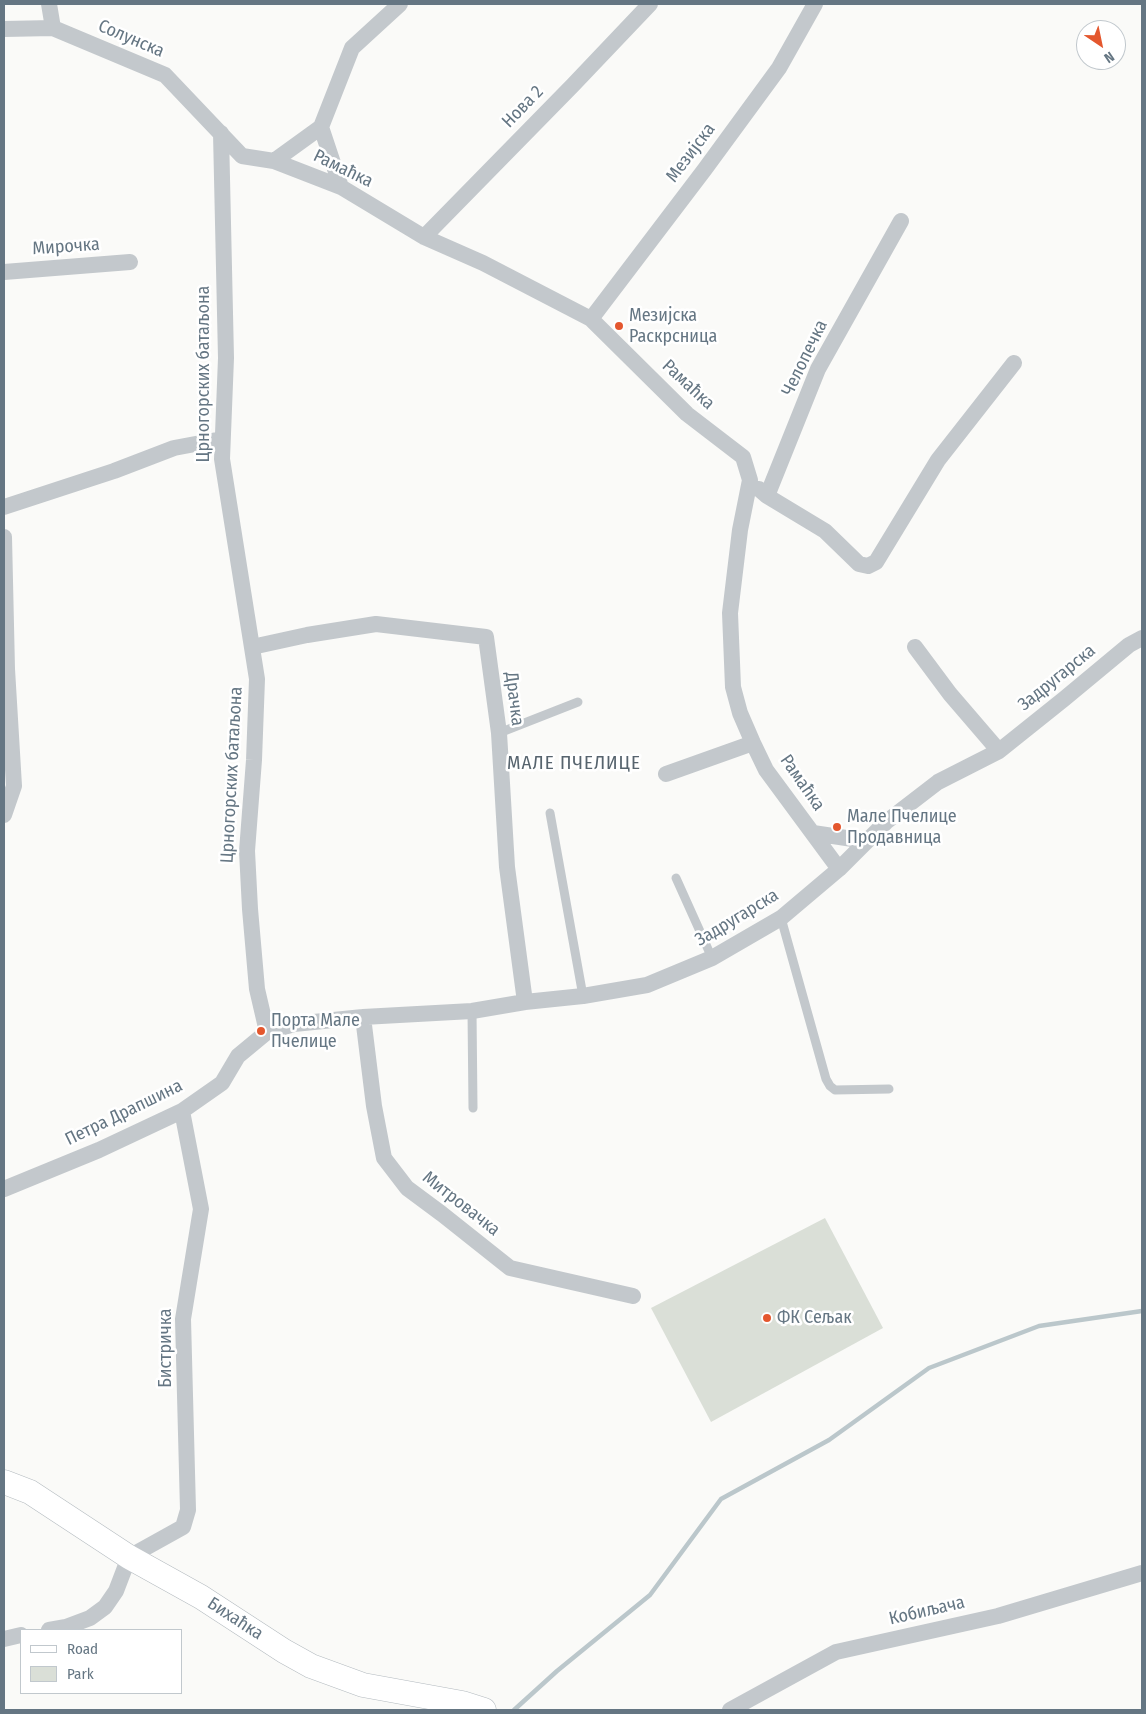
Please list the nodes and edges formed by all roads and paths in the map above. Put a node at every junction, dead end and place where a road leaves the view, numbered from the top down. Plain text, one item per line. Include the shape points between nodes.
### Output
1 (49, 4) edge
2 (400, 4) edge
3 (650, 4) edge
4 (815, 4) edge
5 (53, 28) junction
6 (4, 29) edge
7 (321, 127) junction
8 (221, 133) junction
9 (274, 161) junction
10 (341, 187) junction
11 (901, 221) dead end
12 (424, 237) junction
13 (130, 262) dead end
14 (4, 272) edge
15 (591, 319) junction
16 (1014, 363) dead end
17 (222, 439) junction
18 (750, 480) junction
19 (767, 496) junction
20 (4, 507) edge
21 (4, 537) edge
22 (1142, 638) edge
23 (252, 647) junction
24 (915, 647) dead end
25 (578, 702) dead end
26 (499, 733) junction
27 (752, 743) junction
28 (999, 751) junction
29 (666, 774) dead end
30 (550, 813) dead end
31 (4, 815) edge
32 (813, 833) junction
33 (866, 841) junction
34 (839, 869) junction
35 (676, 878) dead end
36 (781, 918) junction
37 (712, 958) junction
38 (583, 996) junction
39 (525, 1002) junction
40 (472, 1012) junction
41 (363, 1017) junction
42 (267, 1032) junction
43 (890, 1089) dead end
44 (473, 1108) dead end
45 (182, 1111) junction
46 (4, 1189) edge
47 (633, 1296) dead end
48 (4, 1482) edge
49 (129, 1557) junction
50 (1142, 1573) edge
51 (55, 1629) edge
52 (20, 1635) edge
53 (4, 1639) edge
54 (484, 1710) edge
55 (730, 1710) edge

1 - 5 street
2 - 7 street via 352,48
3 - 12 street, Нова 2
4 - 15 street, Мезијска via 779,68
5 - 6 street, Солунска
5 - 8 street, Солунска via 165,76
7 - 9 street
7 - 10 street
8 - 9 street via 242,156
8 - 17 street, Црногорских батаљона via 226,358
9 - 10 street, Рамаћка
10 - 12 street, Рамаћка
11 - 19 street, Челопечка via 818,369
12 - 15 street, Рамаћка
13 - 14 street, Мирочка
15 - 18 street, Рамаћка via 687,414 743,457
16 - 19 street via 938,460 876,562 868,566 859,564 825,531
17 - 20 street via 174,448 114,472
17 - 23 street, Црногорских батаљона via 222,459
18 - 19 street
18 - 27 street, Рамаћка via 730,613 733,687
21 - 31 street via 14,786
22 - 28 street, Задругарска via 1129,645
23 - 26 street, Драчка via 376,624 486,637
23 - 42 street, Црногорских батаљона via 257,679 247,851 257,989
24 - 28 street
25 - 26 lane
26 - 39 street, Драчка via 507,868
27 - 29 street
27 - 32 street, Рамаћка via 766,770
28 - 33 street, Задругарска via 938,782
30 - 38 lane
32 - 33 street
32 - 34 street, Рамаћка
33 - 34 street, Задругарска
34 - 36 street, Задругарска
35 - 37 lane
36 - 37 street, Задругарска
36 - 43 lane via 826,1080 835,1090
37 - 38 street, Задругарска via 647,984
38 - 39 street, Задругарска
39 - 40 street, Задругарска
40 - 41 street, Задругарска
40 - 44 lane
41 - 42 street, Задругарска via 294,1024
41 - 47 street, Митровачка via 384,1158 406,1188 510,1268
42 - 45 street, Петра Драпшина via 238,1056 222,1083
45 - 46 street, Петра Драпшина
45 - 49 street, Бистричка via 201,1208 183,1320 188,1510 182,1527
48 - 49 street, Бихаћка via 30,1492
49 - 51 street via 116,1591 105,1607 90,1618
49 - 54 street, Бихаћка via 201,1597 311,1666 362,1685
50 - 55 street, Кобиљача via 998,1616 836,1652
52 - 53 street

